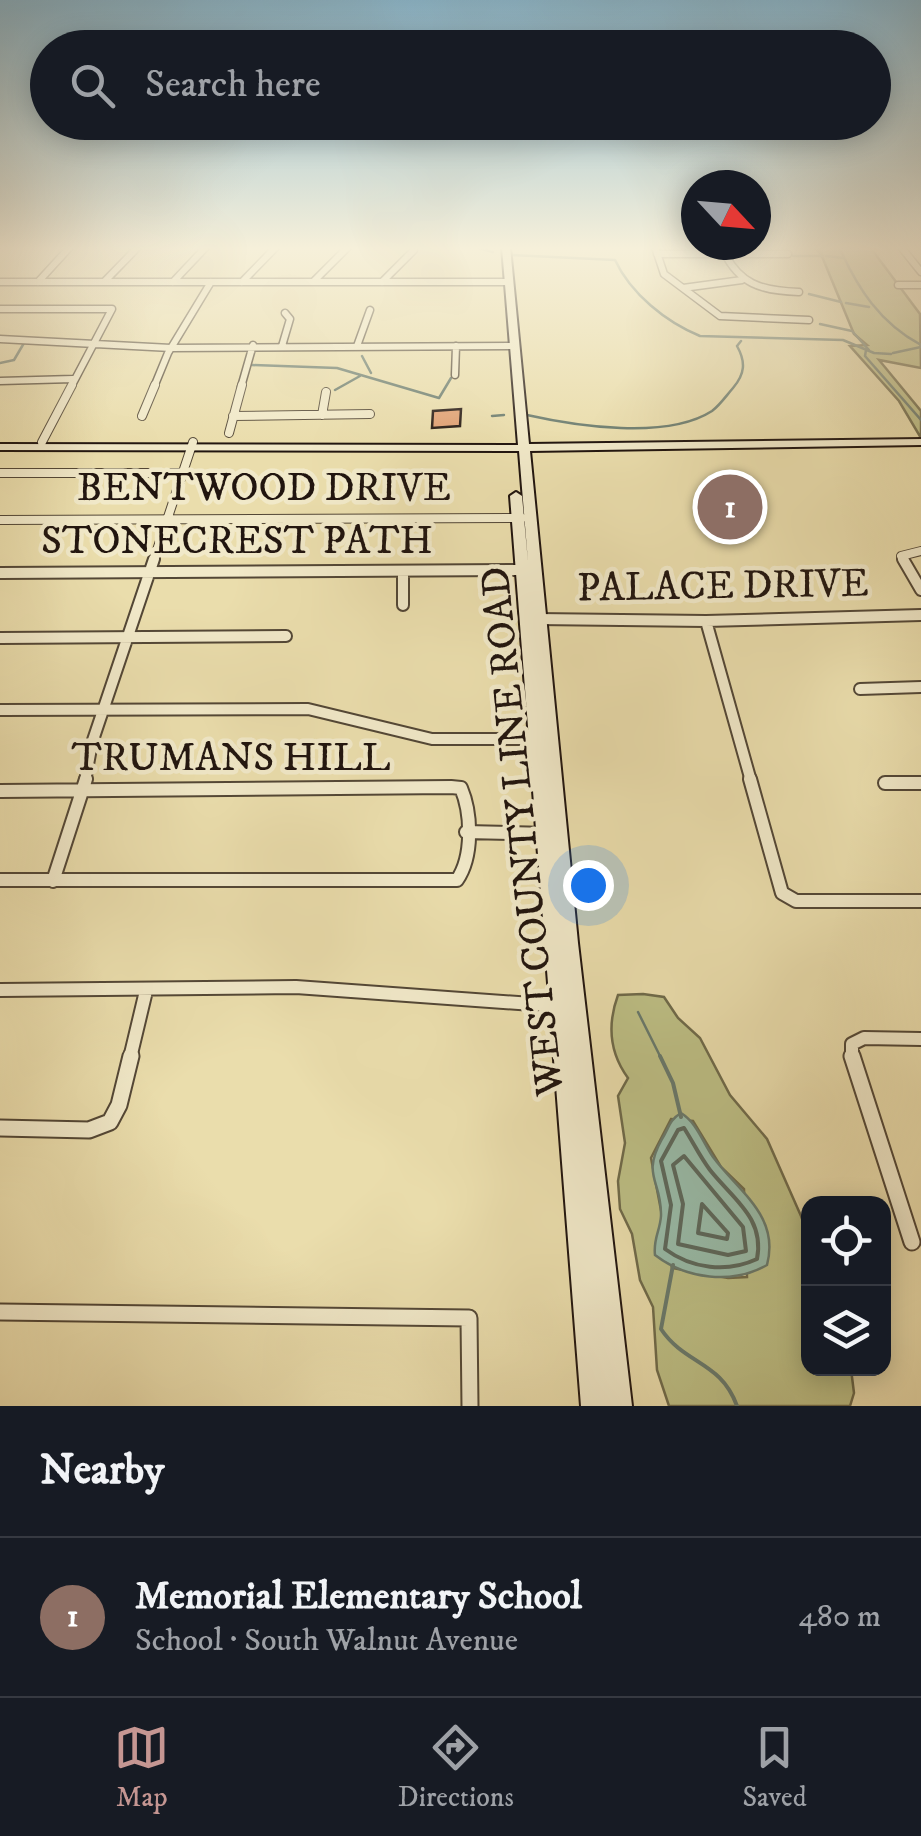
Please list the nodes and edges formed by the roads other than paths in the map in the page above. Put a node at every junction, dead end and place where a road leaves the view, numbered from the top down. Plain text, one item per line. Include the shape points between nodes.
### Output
1 (286, 312) dead end
2 (110, 313) edge
3 (193, 313) edge
4 (367, 313) edge
5 (507, 313) edge
6 (717, 313) edge
7 (809, 320) dead end
8 (0, 339) edge
9 (93, 342) junction
10 (253, 346) junction
11 (282, 346) junction
12 (456, 346) junction
13 (509, 346) junction
14 (172, 348) junction
15 (361, 348) junction
16 (455, 375) dead end
17 (73, 379) junction
18 (0, 381) edge
19 (326, 392) dead end
20 (370, 414) dead end
21 (322, 415) junction
22 (142, 416) dead end
23 (233, 416) junction
24 (229, 433) dead end
25 (42, 442) junction
26 (921, 442) edge
27 (0, 445) edge
28 (192, 445) junction
29 (516, 445) junction
30 (0, 473) edge
31 (182, 473) junction
32 (523, 518) junction
33 (0, 520) edge
34 (168, 520) junction
35 (921, 551) edge
36 (527, 570) junction
37 (403, 571) junction
38 (0, 573) edge
39 (149, 574) junction
40 (921, 590) edge
41 (402, 605) dead end
42 (921, 615) edge
43 (532, 619) junction
44 (706, 621) junction
45 (286, 636) dead end
46 (0, 638) edge
47 (128, 638) junction
48 (921, 687) edge
49 (860, 689) dead end
50 (0, 710) edge
51 (104, 711) junction
52 (543, 738) junction
53 (885, 783) dead end
54 (921, 783) edge
55 (0, 790) edge
56 (82, 794) junction
57 (466, 832) junction
58 (552, 834) junction
59 (0, 880) edge
60 (53, 880) junction
61 (921, 901) edge
62 (0, 990) edge
63 (146, 991) junction
64 (568, 1006) junction
65 (921, 1038) edge
66 (0, 1128) edge
67 (912, 1242) dead end
68 (0, 1312) edge
69 (470, 1406) edge
70 (594, 1406) edge
71 (619, 1406) edge

1 - 11 street
2 - 9 street
3 - 14 street
4 - 15 street
5 - 13 main road, WEST COUNTY LINE ROAD
6 - 7 street
8 - 9 street
9 - 14 street
9 - 17 street
10 - 11 street
10 - 14 street
10 - 23 street
11 - 15 street
12 - 13 street
12 - 15 street
12 - 16 street
13 - 29 main road, WEST COUNTY LINE ROAD
14 - 22 street
17 - 18 street
17 - 25 street
19 - 21 street
20 - 21 street
21 - 23 street
23 - 24 street
25 - 27 main road
25 - 28 main road
26 - 29 main road
27 - 28 main road
28 - 29 main road
28 - 31 street
29 - 32 main road, WEST COUNTY LINE ROAD
30 - 31 street
31 - 34 street
32 - 34 street, BENTWOOD DRIVE
32 - 36 main road, WEST COUNTY LINE ROAD
33 - 34 street, BENTWOOD DRIVE
34 - 39 street
35 - 40 street via 902,553
36 - 37 street, STONECREST PATH
36 - 43 main road, WEST COUNTY LINE ROAD
37 - 39 street, STONECREST PATH
37 - 41 street
38 - 39 street, STONECREST PATH
39 - 47 street
42 - 44 street, PALACE DRIVE
43 - 44 street, PALACE DRIVE
43 - 52 main road, WEST COUNTY LINE ROAD
44 - 61 street via 779,888 796,901
45 - 47 street
46 - 47 street
47 - 51 street
48 - 49 street
50 - 51 street
51 - 52 street via 308,709 432,739
51 - 56 street
52 - 58 main road, WEST COUNTY LINE ROAD
53 - 54 street
55 - 56 street, TRUMANS HILL
56 - 57 street, TRUMANS HILL via 461,788
56 - 60 street
57 - 58 street
57 - 60 street via 462,878
58 - 64 main road, WEST COUNTY LINE ROAD
59 - 60 street
62 - 63 street
63 - 64 street via 296,987
63 - 66 street via 110,1122 89,1130
64 - 70 main road, WEST COUNTY LINE ROAD
64 - 71 main road, WEST COUNTY LINE ROAD
65 - 67 street via 864,1038 850,1051
68 - 69 street via 469,1318

